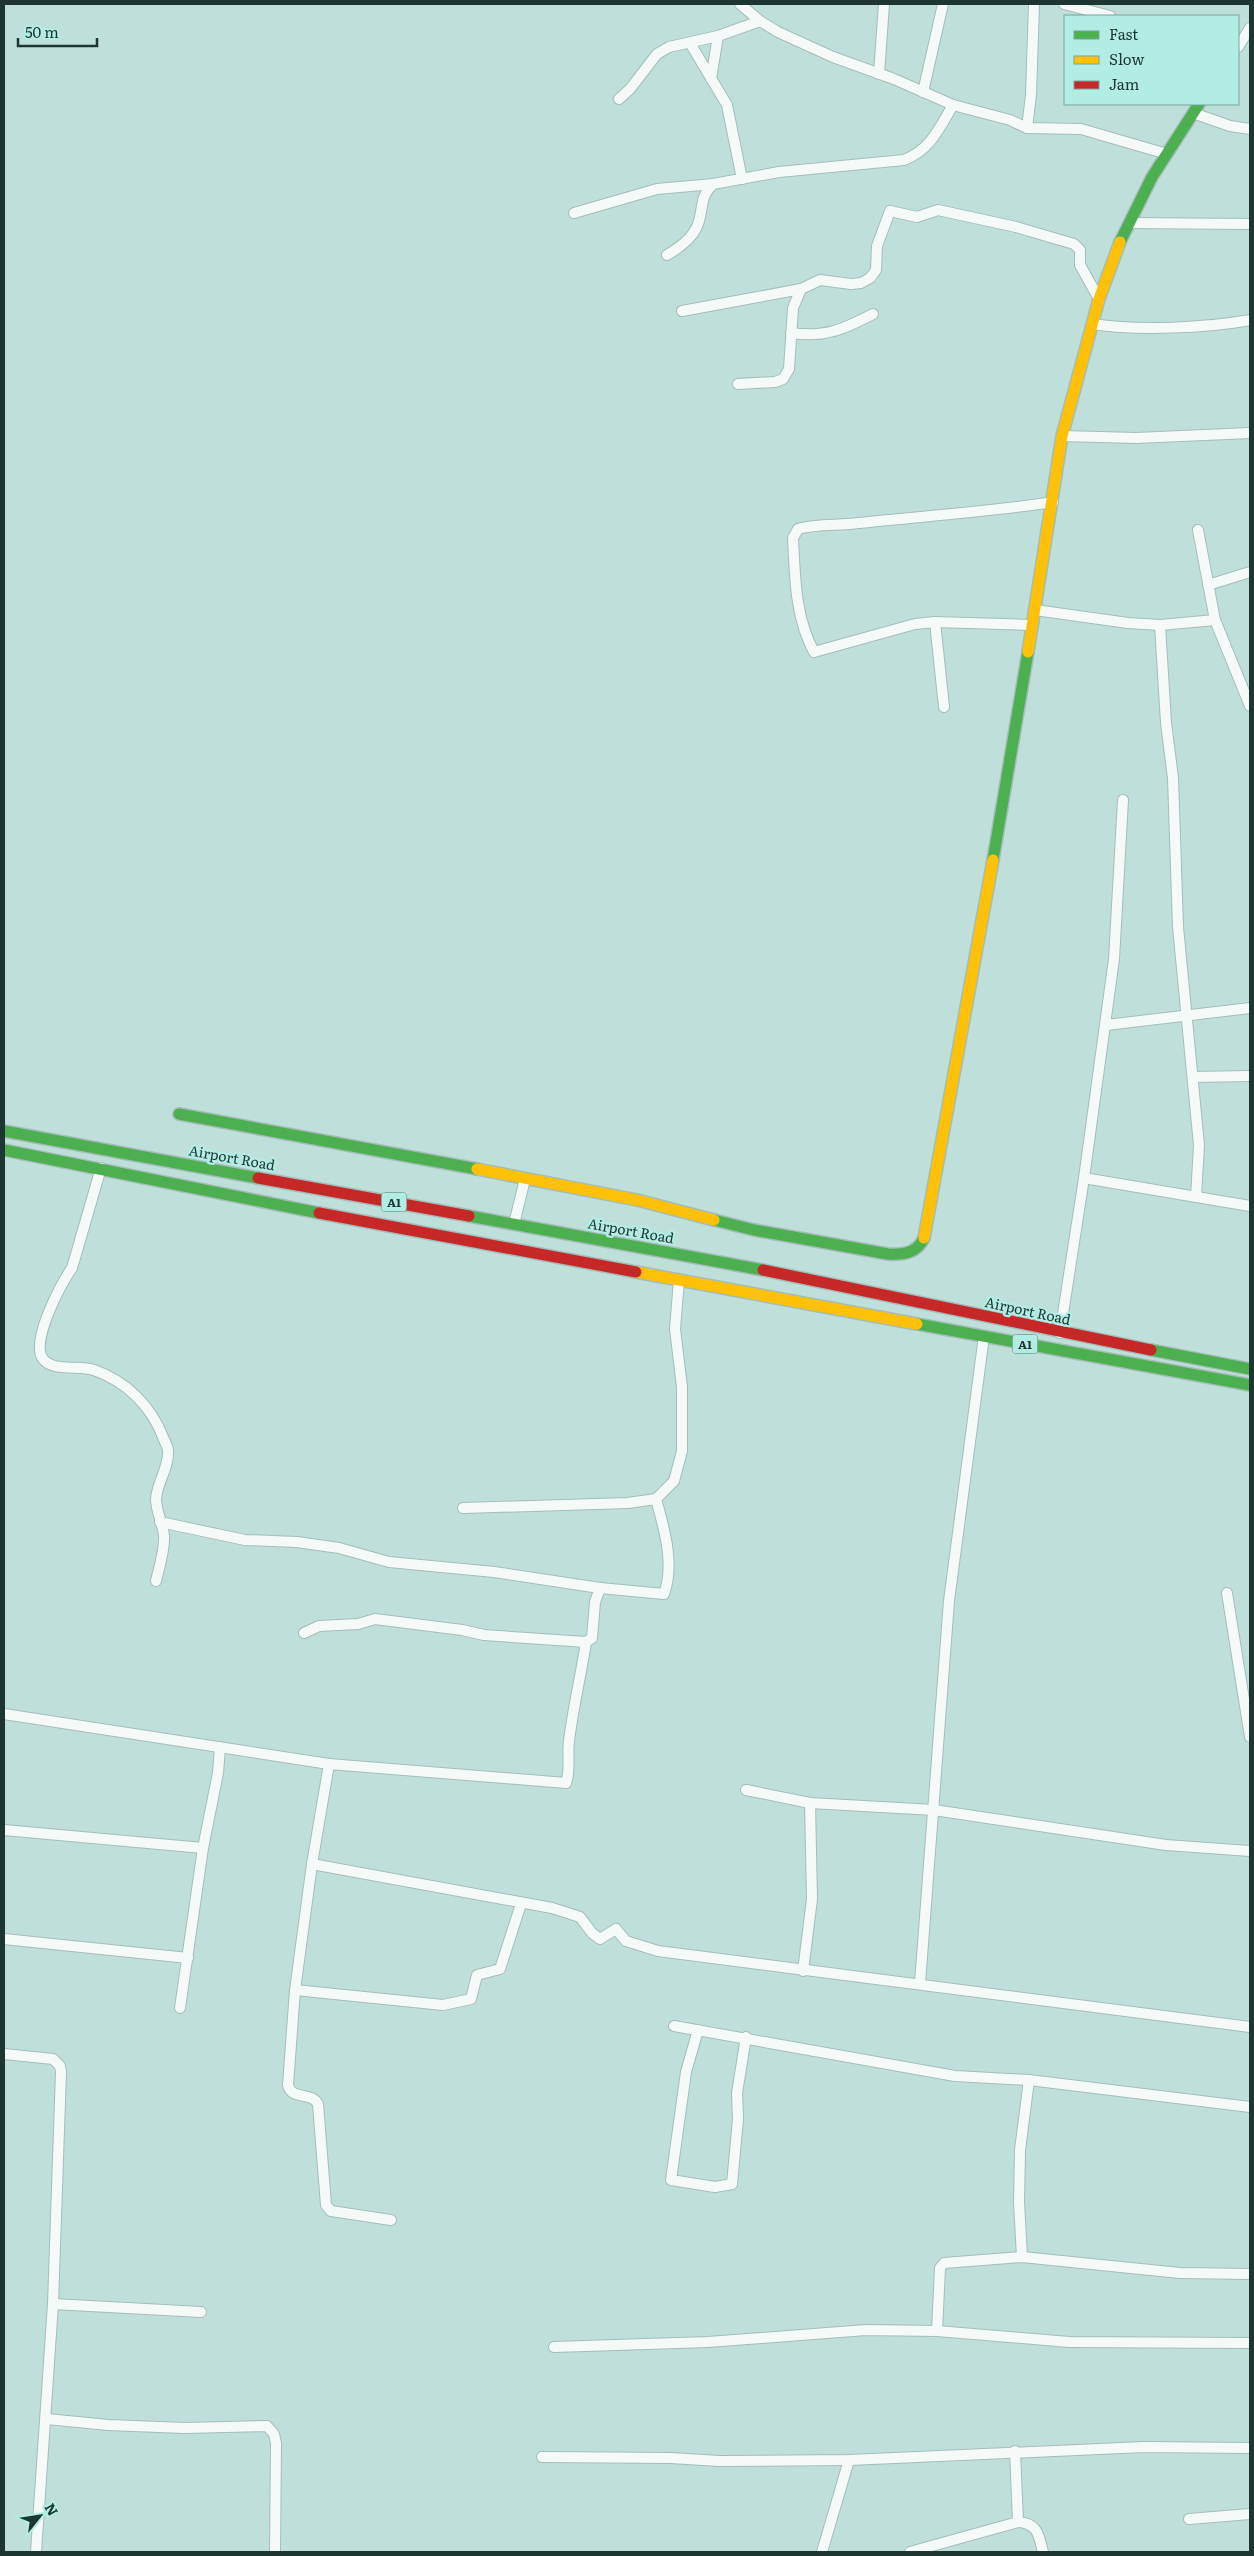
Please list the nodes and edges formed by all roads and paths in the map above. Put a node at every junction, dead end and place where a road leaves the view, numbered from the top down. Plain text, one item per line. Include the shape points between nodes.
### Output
1 (740, 4) edge
2 (884, 4) edge
3 (943, 4) edge
4 (1034, 4) edge
5 (1064, 4) edge
6 (1106, 15) edge
7 (760, 21) junction
8 (1250, 28) edge
9 (718, 36) junction
10 (690, 43) junction
11 (1239, 45) edge
12 (879, 74) junction
13 (711, 79) junction
14 (923, 92) junction
15 (619, 98) dead end
16 (953, 105) junction
17 (1196, 108) edge
18 (1027, 128) junction
19 (1250, 129) edge
20 (1166, 154) junction
21 (742, 179) junction
22 (713, 184) junction
23 (574, 213) dead end
24 (1129, 223) junction
25 (1250, 224) edge
26 (667, 255) dead end
27 (801, 289) junction
28 (1099, 299) junction
29 (682, 311) dead end
30 (873, 314) dead end
31 (1250, 320) edge
32 (1093, 324) junction
33 (791, 333) junction
34 (738, 384) dead end
35 (1250, 433) edge
36 (1062, 436) junction
37 (1054, 502) junction
38 (1198, 530) dead end
39 (1250, 572) edge
40 (1208, 584) junction
41 (1035, 610) junction
42 (1215, 620) junction
43 (935, 622) junction
44 (1160, 624) junction
45 (1032, 625) junction
46 (1246, 683) edge
47 (1250, 706) edge
48 (944, 707) dead end
49 (1123, 800) dead end
50 (1250, 1008) edge
51 (1186, 1015) junction
52 (1106, 1025) junction
53 (1250, 1076) edge
54 (1193, 1077) junction
55 (179, 1114) dead end
56 (4, 1131) edge
57 (4, 1150) edge
58 (101, 1168) junction
59 (1084, 1178) junction
60 (526, 1179) junction
61 (1196, 1197) junction
62 (1250, 1206) edge
63 (514, 1224) junction
64 (679, 1280) junction
65 (1060, 1333) junction
66 (984, 1336) junction
67 (1250, 1368) edge
68 (1250, 1385) edge
69 (656, 1499) junction
70 (463, 1508) dead end
71 (160, 1522) junction
72 (156, 1581) dead end
73 (600, 1588) junction
74 (1227, 1593) dead end
75 (304, 1633) dead end
76 (586, 1642) junction
77 (4, 1714) edge
78 (1250, 1737) edge
79 (220, 1748) junction
80 (329, 1764) junction
81 (746, 1790) dead end
82 (810, 1803) junction
83 (934, 1810) junction
84 (4, 1830) edge
85 (203, 1848) junction
86 (1250, 1851) edge
87 (312, 1864) junction
88 (521, 1904) junction
89 (4, 1939) edge
90 (188, 1958) junction
91 (803, 1971) junction
92 (920, 1983) junction
93 (295, 1990) junction
94 (180, 2008) dead end
95 (674, 2026) dead end
96 (1250, 2027) edge
97 (698, 2030) junction
98 (746, 2037) junction
99 (4, 2054) edge
100 (1029, 2080) junction
101 (1250, 2106) edge
102 (391, 2220) dead end
103 (1022, 2257) junction
104 (1250, 2274) edge
105 (53, 2304) junction
106 (202, 2312) dead end
107 (937, 2331) junction
108 (1250, 2343) edge
109 (554, 2347) dead end
110 (47, 2419) junction
111 (1250, 2448) edge
112 (1015, 2451) junction
113 (542, 2457) dead end
114 (849, 2460) junction
115 (1250, 2514) edge
116 (1189, 2519) dead end
117 (1018, 2522) junction
118 (36, 2552) edge
119 (275, 2552) edge
120 (822, 2552) edge
121 (910, 2552) edge
122 (1043, 2552) edge

1 - 7 street
2 - 12 street
3 - 14 street
4 - 18 street
5 - 6 street
7 - 9 street
7 - 12 street via 833,58
8 - 11 street
9 - 10 street
9 - 13 street
10 - 13 street
10 - 15 street via 669,47 657,54
12 - 14 street
13 - 21 street via 730,112
14 - 16 street
16 - 18 street via 1010,120
16 - 21 street via 927,147 904,160 779,172
17 - 19 street via 1230,126
17 - 20 main road
18 - 20 street via 1081,129
20 - 24 main road
21 - 22 street
22 - 23 street via 657,189
22 - 26 street via 703,194 700,218 691,235 683,246
24 - 25 street
24 - 28 main road
27 - 28 street via 820,280 851,284 870,278 876,270 877,246 890,211 917,216 938,210 1074,244 1080,250 1080,265
27 - 29 street
27 - 33 street via 793,308
28 - 32 main road
30 - 33 street via 839,331 810,336
31 - 32 street via 1224,325 1116,328
32 - 36 main road
33 - 34 street via 789,369 783,379
35 - 36 street via 1136,438
36 - 37 main road
37 - 41 main road
37 - 43 street via 1004,510 798,529 793,538 796,588 804,630 814,652 873,634
38 - 40 street
39 - 40 street
40 - 42 street
41 - 44 street via 1128,623
41 - 45 main road
42 - 44 street
42 - 46 street
43 - 45 street
43 - 48 street
44 - 51 street via 1173,778 1178,927
45 - 60 main road via 970,993 926,1237 920,1247 901,1255 888,1254 754,1230 637,1200
46 - 47 street
49 - 52 street via 1114,959
50 - 51 street
51 - 52 street
51 - 54 street
52 - 59 street
53 - 54 street
54 - 61 street via 1199,1145
55 - 60 main road
56 - 63 main road, Airport Road / A1
57 - 58 main road, A1
58 - 64 main road, A1 via 351,1220
58 - 71 street via 72,1268 46,1314 41,1357 56,1365 93,1369 105,1375 137,1396 155,1417 168,1450 156,1498
59 - 61 street
59 - 65 street
60 - 63 street
61 - 62 street
63 - 65 main road, Airport Road / A1 via 784,1274
64 - 66 main road, A1
64 - 69 street via 675,1330 682,1387 682,1451 674,1481
65 - 67 main road, Airport Road / A1
66 - 68 main road, A1
66 - 83 street via 948,1601
69 - 70 street via 628,1503
69 - 73 street via 667,1548 668,1580 664,1594
71 - 72 street via 164,1536
71 - 73 street via 245,1540 338,1548 389,1562 494,1572
73 - 76 street via 595,1602 592,1638
74 - 78 street
75 - 76 street via 319,1626 358,1624 375,1619 484,1635
76 - 80 street via 571,1725 566,1783
77 - 79 street
79 - 80 street
79 - 85 street
80 - 87 street
81 - 82 street
82 - 83 street
82 - 91 street via 812,1899
83 - 86 street via 1166,1844
83 - 92 street
84 - 85 street
85 - 90 street
87 - 88 street
87 - 93 street
88 - 91 street via 552,1908 580,1917 592,1934 600,1939 616,1929 626,1941 658,1951
88 - 93 street via 500,1969 477,1975 471,1999 444,2005
89 - 90 street
90 - 94 street
91 - 92 street
92 - 96 street
93 - 102 street via 288,2085 294,2095 310,2096 318,2104 326,2205 331,2211
95 - 97 street
97 - 98 street
97 - 98 street via 686,2072 671,2180 715,2187 732,2184 737,2092
98 - 100 street via 955,2076
99 - 105 street via 53,2059 60,2066
100 - 101 street
100 - 103 street via 1020,2150
103 - 104 street via 1180,2273
103 - 107 street via 944,2263 940,2268
105 - 106 street
105 - 110 street
107 - 108 street via 1069,2342
107 - 109 street via 866,2330 708,2342
110 - 118 street
110 - 119 street via 185,2428 267,2426 276,2443
111 - 112 street via 1144,2446
112 - 114 street
112 - 117 street
113 - 114 street
114 - 120 street
115 - 116 street
117 - 121 street
117 - 122 street via 1035,2527

